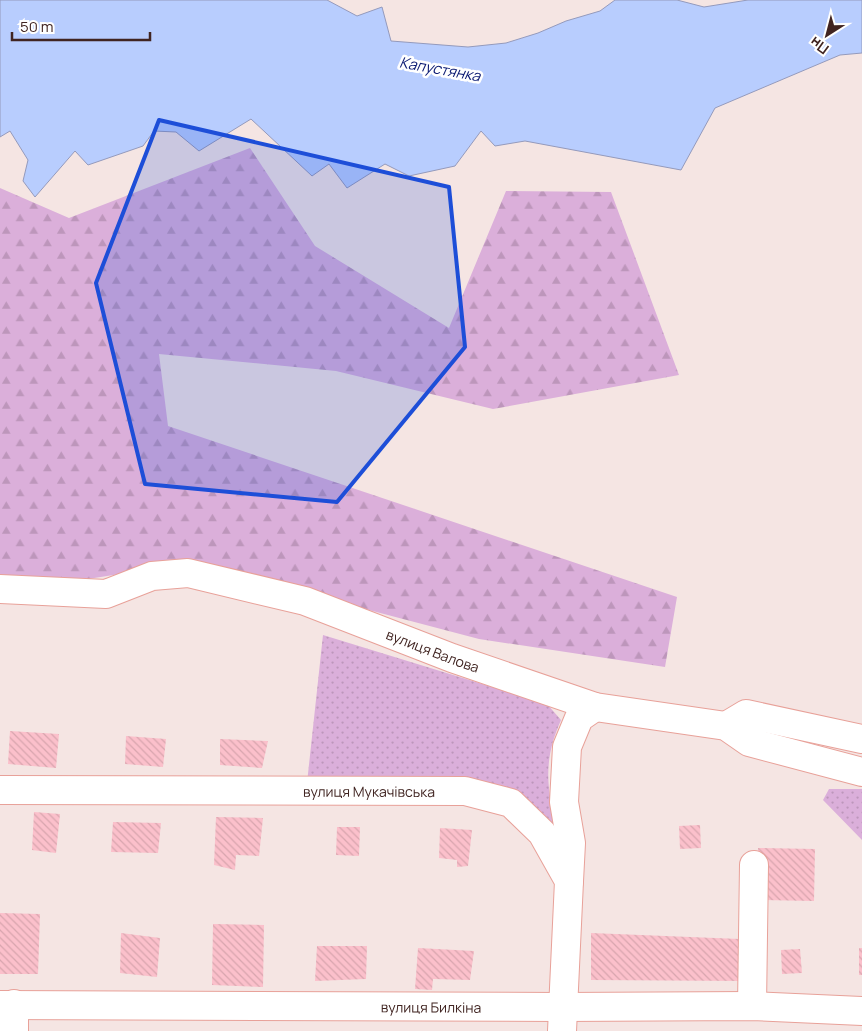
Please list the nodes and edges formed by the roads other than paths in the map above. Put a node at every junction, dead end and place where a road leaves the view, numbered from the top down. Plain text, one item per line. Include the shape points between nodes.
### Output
1 (0, 589) edge
2 (595, 706) junction
3 (726, 726) junction
4 (862, 739) edge
5 (862, 772) edge
6 (0, 790) edge
7 (754, 864) dead end
8 (569, 881) junction
9 (7, 1004) edge
10 (752, 1006) junction
11 (862, 1011) edge
12 (562, 1019) edge
13 (14, 1031) edge

1 - 2 street, вулиця Валова via 106,594 152,576 188,573 305,601 452,658
2 - 3 street, вулиця Валова
2 - 8 street via 579,718 567,747 564,802 571,843
3 - 4 street via 746,714
3 - 5 street, вулиця Валова via 749,742
6 - 8 street, вулиця Мукачівська via 465,791 511,802 542,833
7 - 10 street
8 - 12 street
9 - 12 street, вулиця Билкіна
9 - 13 street
10 - 11 street, вулиця Билкіна
10 - 12 street, вулиця Билкіна

